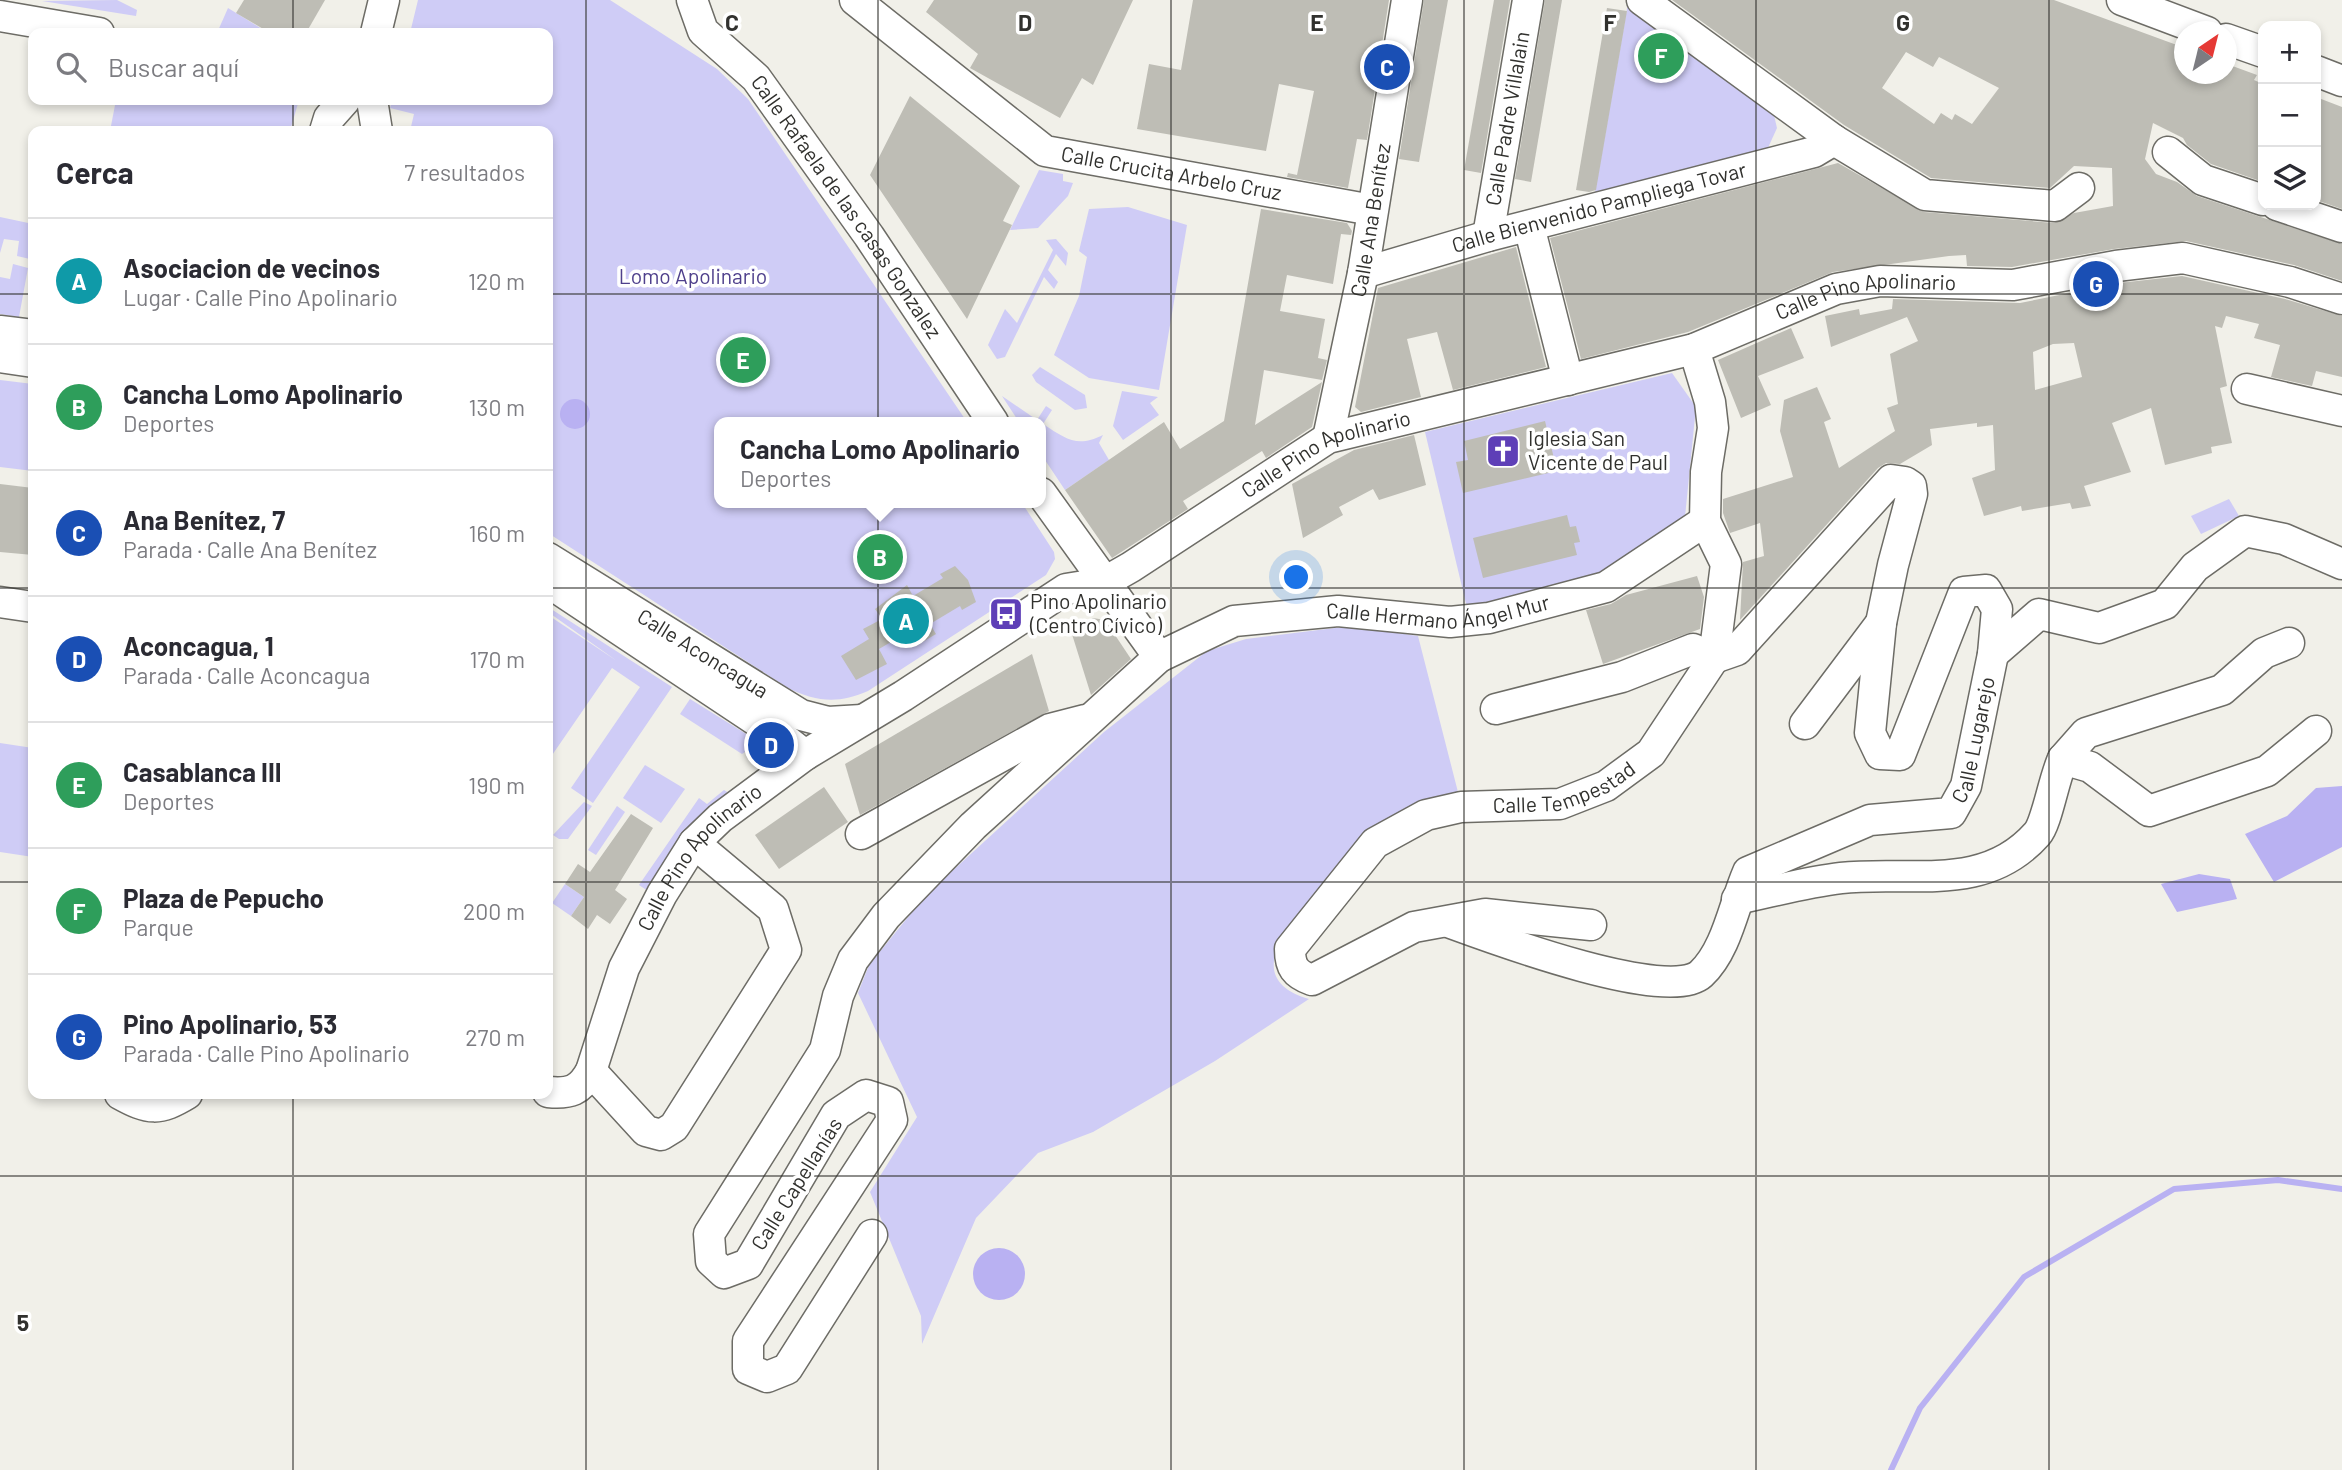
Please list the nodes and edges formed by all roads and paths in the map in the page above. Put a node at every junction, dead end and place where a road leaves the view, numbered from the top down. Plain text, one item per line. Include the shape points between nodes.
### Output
1 (384, 0) edge
2 (692, 0) edge
3 (855, 0) edge
4 (1407, 0) edge
5 (1528, 0) edge
6 (1642, 0) edge
7 (2122, 0) edge
8 (0, 16) edge
9 (2178, 21) edge
10 (70, 28) edge
11 (377, 28) edge
12 (2237, 43) edge
13 (2258, 50) edge
14 (2321, 73) edge
15 (2342, 81) edge
16 (341, 105) edge
17 (373, 105) edge
18 (327, 126) edge
19 (376, 126) edge
20 (1833, 140) junction
21 (2168, 152) dead end
22 (2079, 188) dead end
23 (2258, 198) edge
24 (1372, 210) junction
25 (2292, 210) edge
26 (1529, 226) junction
27 (2342, 227) edge
28 (1488, 236) junction
29 (1363, 272) junction
30 (2342, 299) edge
31 (0, 331) edge
32 (28, 334) edge
33 (1694, 349) junction
34 (0, 357) edge
35 (28, 361) edge
36 (1568, 380) junction
37 (2247, 389) dead end
38 (2342, 411) edge
39 (990, 417) edge
40 (1328, 438) junction
41 (1046, 500) edge
42 (1705, 521) junction
43 (553, 561) edge
44 (2342, 564) edge
45 (1103, 583) junction
46 (553, 585) edge
47 (0, 602) edge
48 (28, 606) edge
49 (1881, 623) junction
50 (2289, 643) dead end
51 (1993, 654) junction
52 (1159, 657) junction
53 (1714, 658) junction
54 (1496, 709) dead end
55 (866, 719) junction
56 (1092, 719) junction
57 (1805, 724) dead end
58 (2316, 731) dead end
59 (805, 755) junction
60 (2063, 759) junction
61 (861, 834) dead end
62 (694, 843) junction
63 (1737, 899) junction
64 (1448, 922) junction
65 (1591, 926) dead end
66 (591, 1071) junction
67 (553, 1092) edge
68 (129, 1099) edge
69 (179, 1099) edge
70 (872, 1235) dead end

1 - 11 street
2 - 39 street, Calle Rafaela de las casas Gonzalez via 703,31 756,79 869,236
3 - 24 street, Calle Crucita Arbelo Cruz via 1045,151
4 - 24 street, Calle Ana Benítez
5 - 28 street, Calle Padre Villalain
6 - 20 street
7 - 9 street
8 - 10 street
12 - 13 street
14 - 15 street
16 - 18 street
17 - 19 street
20 - 22 street via 1925,195 2055,206
20 - 26 street, Calle Bienvenido Pampliega Tovar via 1814,152
21 - 23 street via 2203,180
24 - 29 street, Calle Ana Benítez
25 - 27 street
26 - 28 street, Calle Bienvenido Pampliega Tovar
26 - 36 street
28 - 29 street, Calle Bienvenido Pampliega Tovar
29 - 40 street, Calle Ana Benítez
30 - 33 street, Calle Pino Apolinario via 2183,258 2013,285 1880,281 1836,289
31 - 32 street
33 - 36 street, Calle Pino Apolinario
33 - 42 street, Calle Tempestad via 1713,428
34 - 35 street
36 - 40 street, Calle Pino Apolinario
37 - 38 street
40 - 45 street, Calle Pino Apolinario
41 - 45 street
42 - 52 street, Calle Hermano Ángel Mur via 1606,587 1489,618 1450,622 1338,611 1234,621
42 - 53 street, Calle Tempestad via 1726,564
43 - 55 street, Calle Aconcagua via 801,715 828,722
44 - 51 street via 2284,539 2245,531 2195,567 2165,604 2099,628 2039,614
45 - 52 street
45 - 55 street, Calle Pino Apolinario via 1066,589
46 - 59 street, Calle Aconcagua
47 - 48 street
49 - 51 street, Calle Lugarejo via 1870,733 1880,754 1900,755 1964,592 1986,590 1997,610
49 - 53 street, Calle Lugarejo via 1912,494 1911,486 1899,480 1891,481 1737,650
49 - 57 street
50 - 60 street via 2264,653 2222,690 2086,733
51 - 63 street, Calle Lugarejo via 1966,786 1951,813 1870,820 1748,872
52 - 56 street, Calle Capellanías
53 - 54 street via 1693,649 1622,677
53 - 64 street, Calle Tempestad via 1651,753 1606,786 1560,804 1461,807 1426,815 1375,843 1290,949 1290,963 1298,975 1312,980 1414,927
55 - 59 street, Calle Pino Apolinario
56 - 61 street, Calle Capellanías via 1050,729
56 - 70 street, Calle Capellanías via 973,826 886,916 853,961 838,996 825,1050 709,1234 711,1261 724,1273 748,1265 836,1115 866,1095 888,1102 892,1120 748,1341 748,1369 767,1377 788,1369
58 - 60 street via 2266,771 2149,811 2090,767
59 - 62 street, Calle Pino Apolinario
60 - 63 street via 2039,833 2005,860 1967,875 1842,878
62 - 66 street, Calle Pino Apolinario via 624,968
62 - 66 street via 773,909 786,950 674,1127 661,1135 646,1131
63 - 64 street, Calle Tempestad via 1717,953 1699,976 1671,983 1634,979
64 - 65 street, Calle Tempestad via 1485,914
66 - 67 street via 582,1087
68 - 69 street via 143,1107 167,1107

